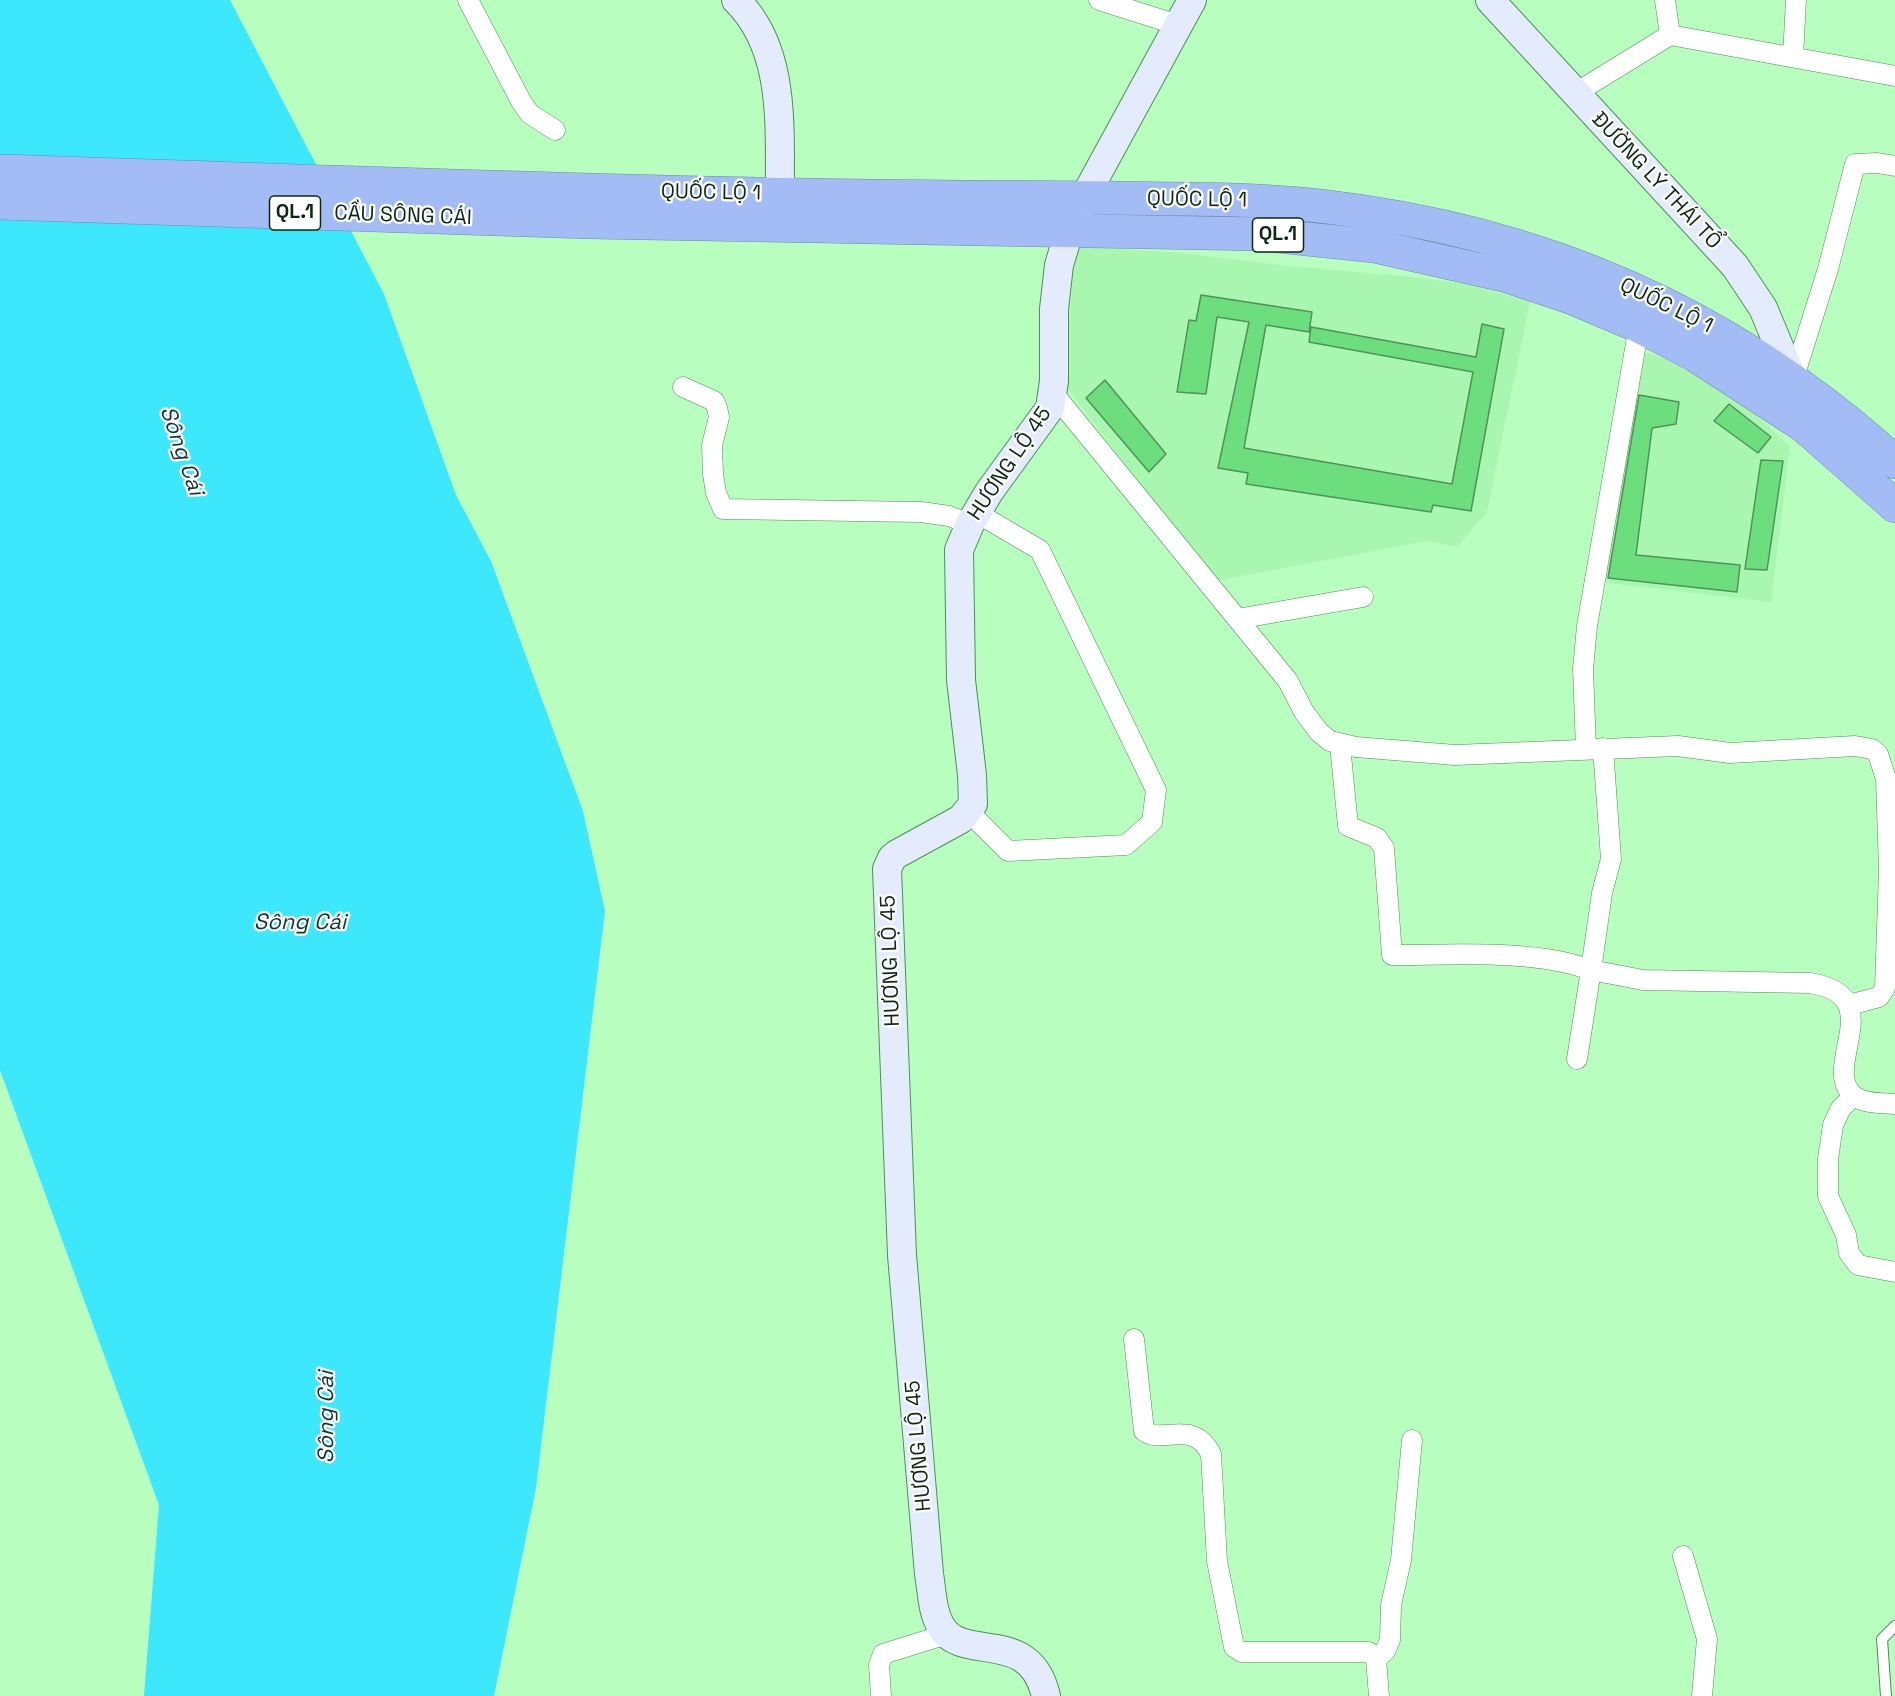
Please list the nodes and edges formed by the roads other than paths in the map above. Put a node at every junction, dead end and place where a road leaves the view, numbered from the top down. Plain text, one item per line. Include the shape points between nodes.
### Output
1 (468, 0) edge
2 (736, 0) edge
3 (1099, 0) edge
4 (1192, 0) edge
5 (1490, 0) edge
6 (1665, 0) edge
7 (1796, 0) edge
8 (1178, 25) junction
9 (1670, 34) junction
10 (1793, 57) junction
11 (1895, 76) edge
12 (1574, 94) junction
13 (555, 130) dead end
14 (1895, 166) edge
15 (0, 171) edge
16 (576, 190) joint
17 (780, 195) junction
18 (1084, 198) junction
19 (0, 203) edge
20 (589, 222) joint
21 (1069, 232) junction
22 (1639, 326) junction
23 (1793, 380) junction
24 (683, 387) dead end
25 (1053, 393) junction
26 (1895, 462) edge
27 (1895, 506) edge
28 (973, 518) junction
29 (1363, 597) dead end
30 (1237, 619) junction
31 (1340, 745) junction
32 (1595, 748) junction
33 (969, 812) junction
34 (1591, 970) junction
35 (1849, 1005) junction
36 (1577, 1059) dead end
37 (1854, 1096) junction
38 (1895, 1104) edge
39 (1895, 1272) edge
40 (1134, 1339) dead end
41 (1412, 1440) dead end
42 (1683, 1556) dead end
43 (1895, 1626) edge
44 (947, 1634) junction
45 (1376, 1659) junction
46 (881, 1696) edge
47 (1046, 1696) edge
48 (1378, 1696) edge
49 (1702, 1696) edge
50 (1886, 1696) edge

1 - 13 street via 522,103 530,114
2 - 17 street via 759,31 774,74
3 - 8 street
4 - 8 street, HƯƠNG LỘ 45
5 - 12 street, ĐƯỜNG LÝ THÁI TỔ
6 - 9 street
7 - 10 street
8 - 18 street, HƯƠNG LỘ 45
9 - 10 street
9 - 12 street
10 - 11 street
12 - 23 street, ĐƯỜNG LÝ THÁI TỔ via 1745,279 1770,324
14 - 23 street via 1855,164 1828,269
15 - 16 highway, CẦU SÔNG CÁI / QL.1
16 - 17 highway, QUỐC LỘ 1 / QL.1
17 - 18 highway, QUỐC LỘ 1 / QL.1
18 - 21 street, HƯƠNG LỘ 45
18 - 23 highway, QUỐC LỘ 1 / QL.1 via 1317,205 1454,229 1584,268 1651,296 1712,327
19 - 20 highway, CẦU SÔNG CÁI / QL.1
20 - 21 highway, QUỐC LỘ 1 / QL.1
21 - 22 highway, QUỐC LỘ 1 / QL.1 via 1259,234 1374,246 1507,276
21 - 25 street, HƯƠNG LỘ 45 via 1059,266 1054,309
22 - 27 highway, QUỐC LỘ 1 / QL.1 via 1731,377 1804,426
22 - 32 street via 1587,626 1583,669
23 - 26 highway, QUỐC LỘ 1 / QL.1
24 - 28 street via 714,401 719,413 712,445 716,493 723,509 921,512
25 - 28 street, HƯƠNG LỘ 45 via 1043,420 997,479
25 - 30 street
28 - 33 street, HƯƠNG LỘ 45 via 959,550 961,680 974,796
28 - 33 street via 1040,550 1156,790 1152,822 1126,845 1008,852
29 - 30 street
30 - 31 street via 1288,681 1313,726
31 - 32 street via 1455,755
31 - 34 street via 1348,826 1377,838 1384,848 1392,956 1543,959 1574,963
32 - 34 street via 1611,859
32 - 35 street via 1678,746 1730,753 1855,747 1872,749 1878,754 1886,778 1889,870 1885,988 1879,997
33 - 44 street, HƯƠNG LỘ 45 via 897,854 889,863 887,878 902,1255 929,1574 936,1613
34 - 35 street via 1643,980 1810,983 1835,989
34 - 36 street
35 - 37 street via 1846,1072 1848,1088
37 - 38 street
37 - 39 street via 1841,1108 1833,1125 1828,1196 1846,1235 1849,1253 1858,1265
40 - 45 street via 1144,1431 1194,1436 1211,1454 1217,1561 1234,1647 1242,1652 1369,1652
41 - 45 street via 1390,1640
42 - 49 street via 1707,1639
43 - 50 lane via 1882,1639
44 - 46 street via 883,1654 879,1665
44 - 47 street via 1025,1658 1041,1677
45 - 48 street

